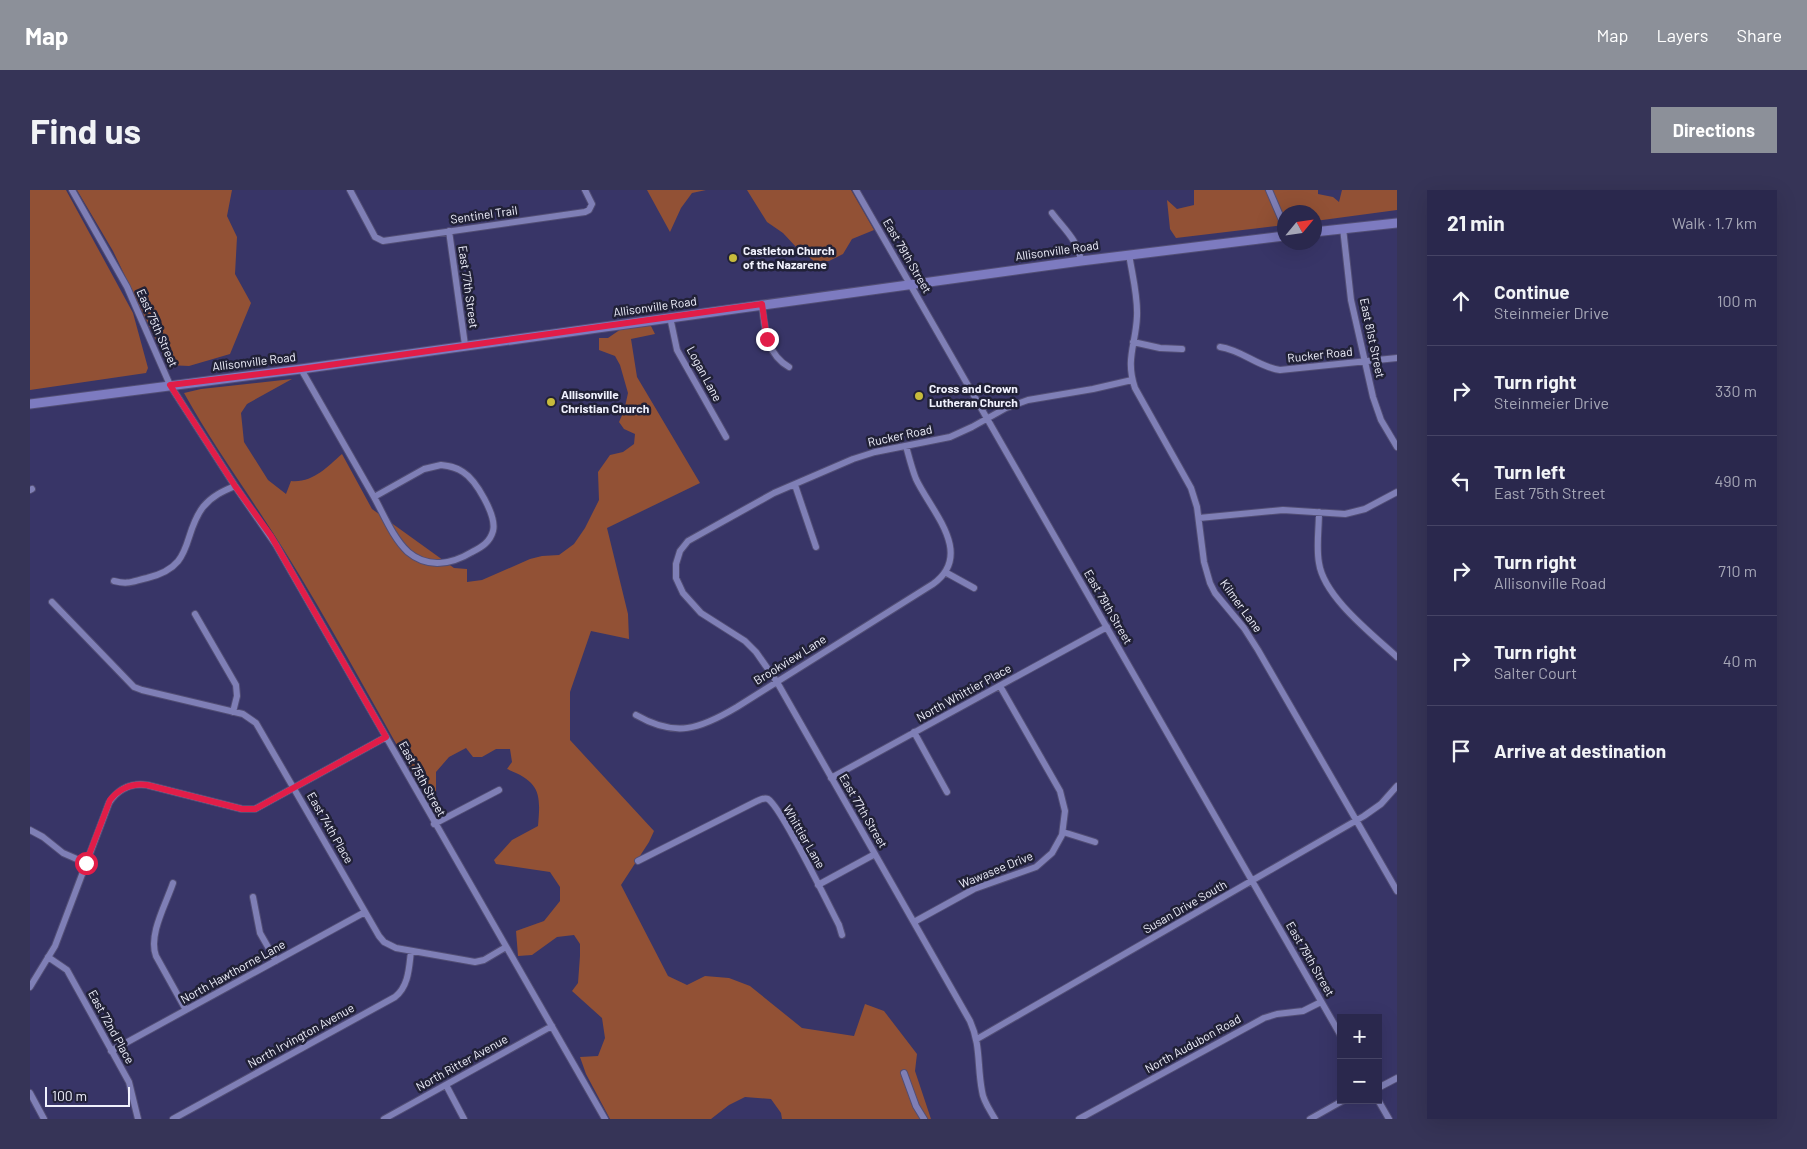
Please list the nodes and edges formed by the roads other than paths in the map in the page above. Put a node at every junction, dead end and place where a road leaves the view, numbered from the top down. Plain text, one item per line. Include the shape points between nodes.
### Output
1 (72, 190) edge
2 (350, 190) edge
3 (586, 190) edge
4 (856, 190) edge
5 (1269, 190) edge
6 (1277, 209) edge
7 (1052, 214) dead end
8 (1397, 223) edge
9 (1343, 228) junction
10 (450, 231) junction
11 (1322, 231) edge
12 (1277, 237) edge
13 (1128, 254) junction
14 (1081, 261) junction
15 (910, 284) junction
16 (762, 304) junction
17 (670, 317) junction
18 (1133, 342) junction
19 (465, 345) junction
20 (1220, 347) dead end
21 (1182, 350) dead end
22 (1397, 358) edge
23 (1364, 361) junction
24 (789, 367) dead end
25 (301, 369) junction
26 (1132, 380) junction
27 (170, 385) junction
28 (30, 404) edge
29 (987, 418) junction
30 (726, 437) dead end
31 (906, 446) junction
32 (1397, 447) edge
33 (795, 485) junction
34 (235, 486) junction
35 (1397, 492) edge
36 (374, 497) junction
37 (1319, 512) junction
38 (1199, 518) junction
39 (684, 545) joint
40 (816, 547) dead end
41 (945, 572) junction
42 (114, 581) dead end
43 (974, 588) dead end
44 (52, 602) dead end
45 (194, 614) dead end
46 (1107, 627) junction
47 (1397, 657) edge
48 (777, 682) junction
49 (1000, 686) junction
50 (233, 712) junction
51 (636, 714) dead end
52 (914, 732) junction
53 (386, 737) junction
54 (831, 778) junction
55 (1397, 786) edge
56 (294, 788) junction
57 (499, 790) dead end
58 (947, 792) dead end
59 (1356, 821) junction
60 (434, 824) junction
61 (30, 830) edge
62 (1063, 832) junction
63 (1095, 842) dead end
64 (875, 854) junction
65 (638, 861) dead end
66 (86, 863) junction
67 (1252, 881) junction
68 (174, 883) dead end
69 (818, 885) junction
70 (1397, 890) edge
71 (253, 896) dead end
72 (365, 912) junction
73 (914, 922) junction
74 (842, 936) dead end
75 (506, 947) junction
76 (411, 951) junction
77 (48, 957) junction
78 (276, 961) junction
79 (30, 987) edge
80 (1321, 1002) junction
81 (186, 1010) junction
82 (552, 1026) junction
83 (1337, 1029) edge
84 (977, 1039) junction
85 (111, 1051) junction
86 (904, 1073) dead end
87 (1397, 1078) edge
88 (446, 1085) junction
89 (1382, 1086) edge
90 (30, 1093) edge
91 (1337, 1104) edge
92 (1380, 1104) edge
93 (44, 1119) edge
94 (138, 1119) edge
95 (173, 1119) edge
96 (384, 1119) edge
97 (464, 1119) edge
98 (605, 1119) edge
99 (924, 1119) edge
100 (996, 1119) edge
101 (1079, 1119) edge
102 (1310, 1119) edge
103 (1389, 1119) edge

1 - 27 street, East 75th Street via 127,286
2 - 10 street, Sentinel Trail via 380,240
3 - 10 street, Sentinel Trail via 592,201 585,212
4 - 15 street, East 79th Street
5 - 6 street
7 - 14 street via 1074,240
8 - 9 main road
9 - 11 main road
9 - 23 street, East 81st Street via 1351,300
10 - 19 street, East 77th Street
12 - 13 main road, Allisonville Road
13 - 14 main road, Allisonville Road
13 - 18 street, Kilmer Lane via 1137,312
14 - 15 main road, Allisonville Road
15 - 16 main road, Allisonville Road
15 - 29 street, East 79th Street
16 - 17 main road, Allisonville Road
16 - 24 street via 769,344
17 - 19 main road, Allisonville Road
17 - 30 street, Logan Lane via 677,350
18 - 21 street
18 - 26 street, Kilmer Lane via 1130,358
19 - 25 main road, Allisonville Road
20 - 23 street, Rucker Road via 1238,352 1267,368 1280,370
22 - 23 street, Rucker Road
23 - 32 street, East 81st Street via 1378,413
25 - 27 main road, Allisonville Road
25 - 36 street
26 - 29 street, Rucker Road via 1033,398
26 - 38 street, Kilmer Lane via 1189,483
27 - 28 main road, Allisonville Road
27 - 34 street, East 75th Street
29 - 31 street, Rucker Road via 950,437
29 - 46 street, East 79th Street
31 - 33 street, Rucker Road via 853,459
31 - 41 street via 916,479 949,540 951,556
33 - 39 street, Rucker Road via 697,534
33 - 40 street
34 - 42 street via 217,494 206,504 197,518 187,548 171,568 131,584
34 - 53 street, East 75th Street via 271,536
35 - 37 street via 1353,513
36 - 36 street via 429,467 454,467 474,482 491,513 493,532 486,544 461,558 443,563 426,562 402,546
37 - 38 street via 1269,510
37 - 47 street via 1319,562 1327,586 1336,599
38 - 59 street, Kilmer Lane via 1204,562 1215,593 1258,650
39 - 48 street, East 77th Street via 676,564 676,578 683,593 701,613 750,646
41 - 43 street
41 - 48 street, Brookview Lane via 933,584
44 - 50 street, East 74th Place via 134,687
45 - 50 street via 236,685
46 - 49 street, North Whittier Place
46 - 67 street, East 79th Street
48 - 51 street, Brookview Lane via 700,726 667,727
48 - 54 street, East 77th Street
49 - 52 street, North Whittier Place
49 - 62 street, Wawasee Drive via 1060,791 1065,812
50 - 56 street, East 74th Place via 248,716 256,723
52 - 54 street, North Whittier Place
52 - 58 street
53 - 56 street
53 - 60 street, East 75th Street
54 - 64 street, East 77th Street
55 - 59 street, Susan Drive South via 1381,804
56 - 66 street via 249,810 147,785 127,787 110,800
56 - 72 street, East 74th Place
57 - 60 street
59 - 67 street, Susan Drive South
59 - 70 street, Kilmer Lane
60 - 75 street, East 75th Street
61 - 66 street via 63,853
62 - 63 street
62 - 73 street, Wawasee Drive via 1052,853 1036,867 974,889
64 - 69 street
64 - 73 street, East 77th Street
65 - 69 street, Whittier Lane via 763,798 784,821
66 - 77 street
67 - 80 street, East 79th Street
67 - 84 street, Susan Drive South
68 - 81 street via 155,932 153,946
69 - 74 street, Whittier Lane
71 - 78 street via 259,930
72 - 76 street, East 74th Place via 384,942
72 - 78 street, North Hawthorne Lane
73 - 84 street, East 77th Street
75 - 76 street, East 74th Place via 475,962
75 - 82 street, East 75th Street
76 - 95 street, North Irvington Avenue via 406,981 395,997
77 - 79 street
77 - 85 street, East 72nd Place via 67,970
78 - 81 street, North Hawthorne Lane
80 - 83 street, East 79th Street
80 - 101 street, North Audubon Road via 1303,1011 1264,1018
81 - 85 street, North Hawthorne Lane
82 - 88 street, North Ritter Avenue
82 - 98 street, East 75th Street
84 - 100 street, East 77th Street via 982,1090
85 - 94 street, East 72nd Place via 129,1082
86 - 99 street
87 - 89 street
88 - 96 street, North Ritter Avenue
88 - 97 street
90 - 93 street
91 - 102 street
92 - 103 street

